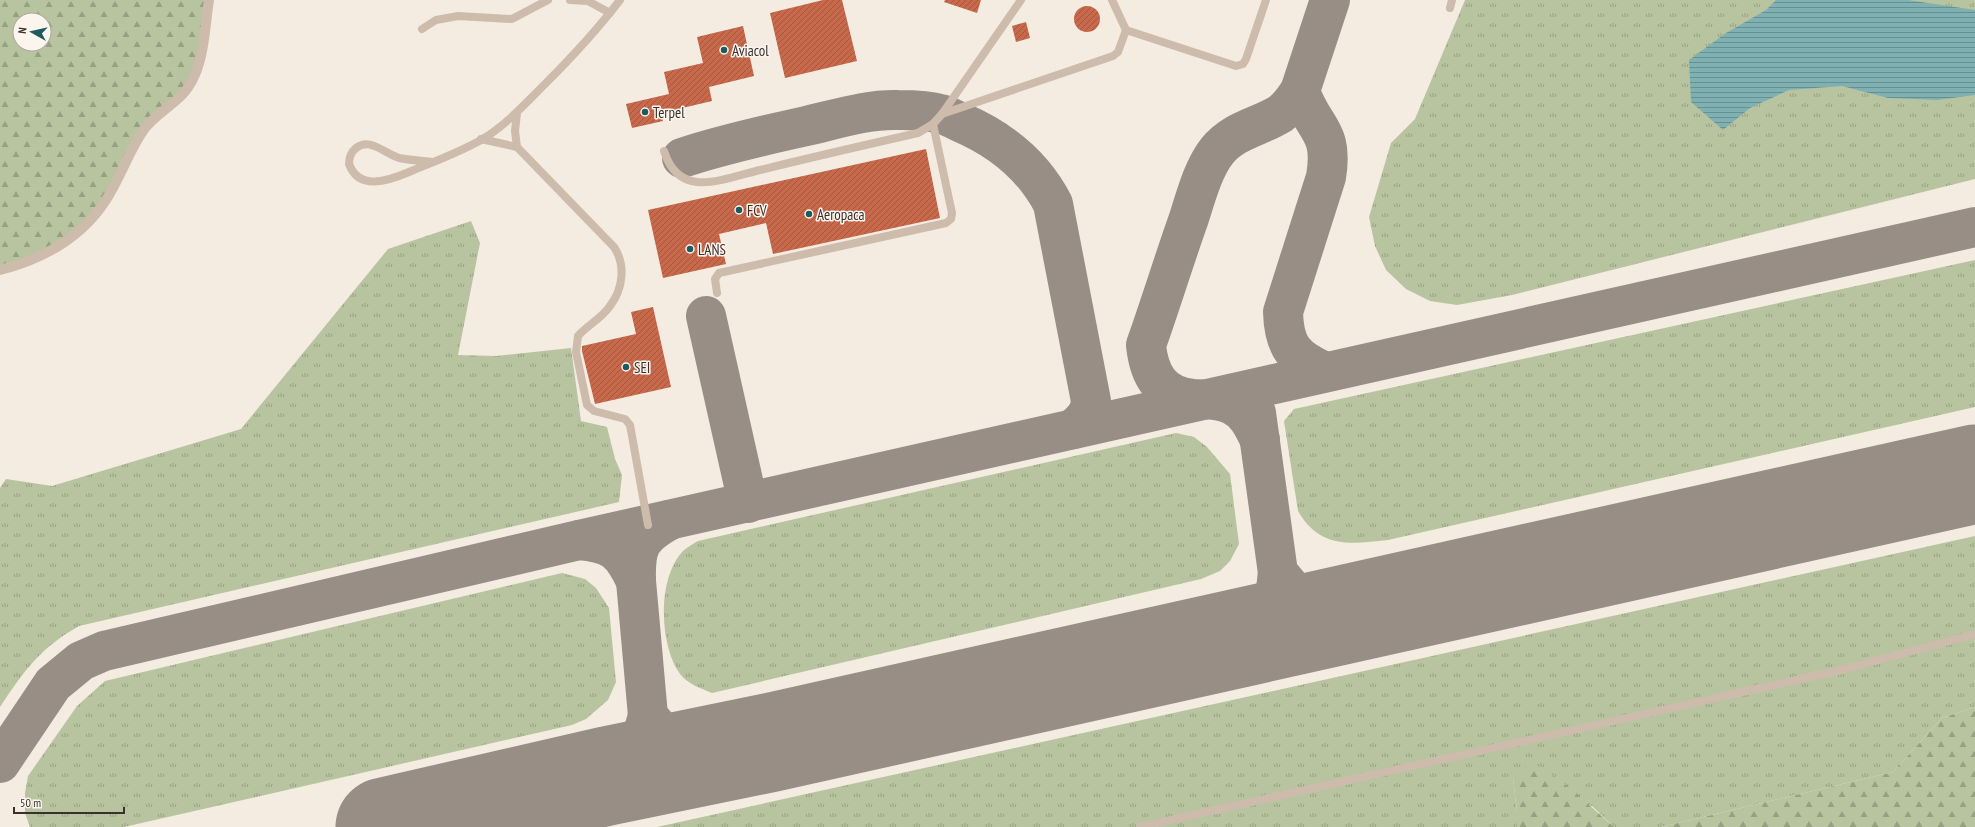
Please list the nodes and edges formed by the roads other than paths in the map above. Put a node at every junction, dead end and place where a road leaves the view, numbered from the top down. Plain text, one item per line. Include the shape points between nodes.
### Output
1 (209, 0) edge
2 (548, 0) edge
3 (570, 0) edge
4 (620, 0) edge
5 (1021, 0) edge
6 (1112, 0) edge
7 (1266, 0) edge
8 (610, 13) junction
9 (422, 29) dead end
10 (1126, 30) junction
11 (517, 113) junction
12 (942, 114) junction
13 (933, 124) junction
14 (481, 139) junction
15 (517, 147) junction
16 (664, 151) dead end
17 (433, 162) junction
18 (0, 270) edge
19 (717, 293) dead end
20 (648, 525) dead end
21 (1975, 634) edge
22 (1140, 827) edge

1 - 18 street via 201,60 193,77 182,94 142,131 107,199 94,216 58,247 23,265
2 - 9 lane via 512,19 458,16 436,20
3 - 8 lane via 588,1
4 - 8 lane
5 - 12 lane
6 - 10 lane
7 - 10 lane via 1246,59 1239,66
8 - 11 lane via 592,36
10 - 12 lane via 1118,52 1112,56
11 - 14 lane
11 - 15 lane
12 - 13 lane
13 - 16 lane via 918,133 698,182 687,180 678,174 667,161
13 - 19 lane via 952,213 951,219 946,223 719,273 715,279
14 - 15 lane
14 - 17 lane
15 - 20 lane via 614,247 622,263 620,284 613,301 578,336 576,352 587,405 594,411 625,420 630,425
17 - 17 lane via 397,157 367,144 356,147 349,164 355,176 370,182 396,178
21 - 22 lane via 1841,670

